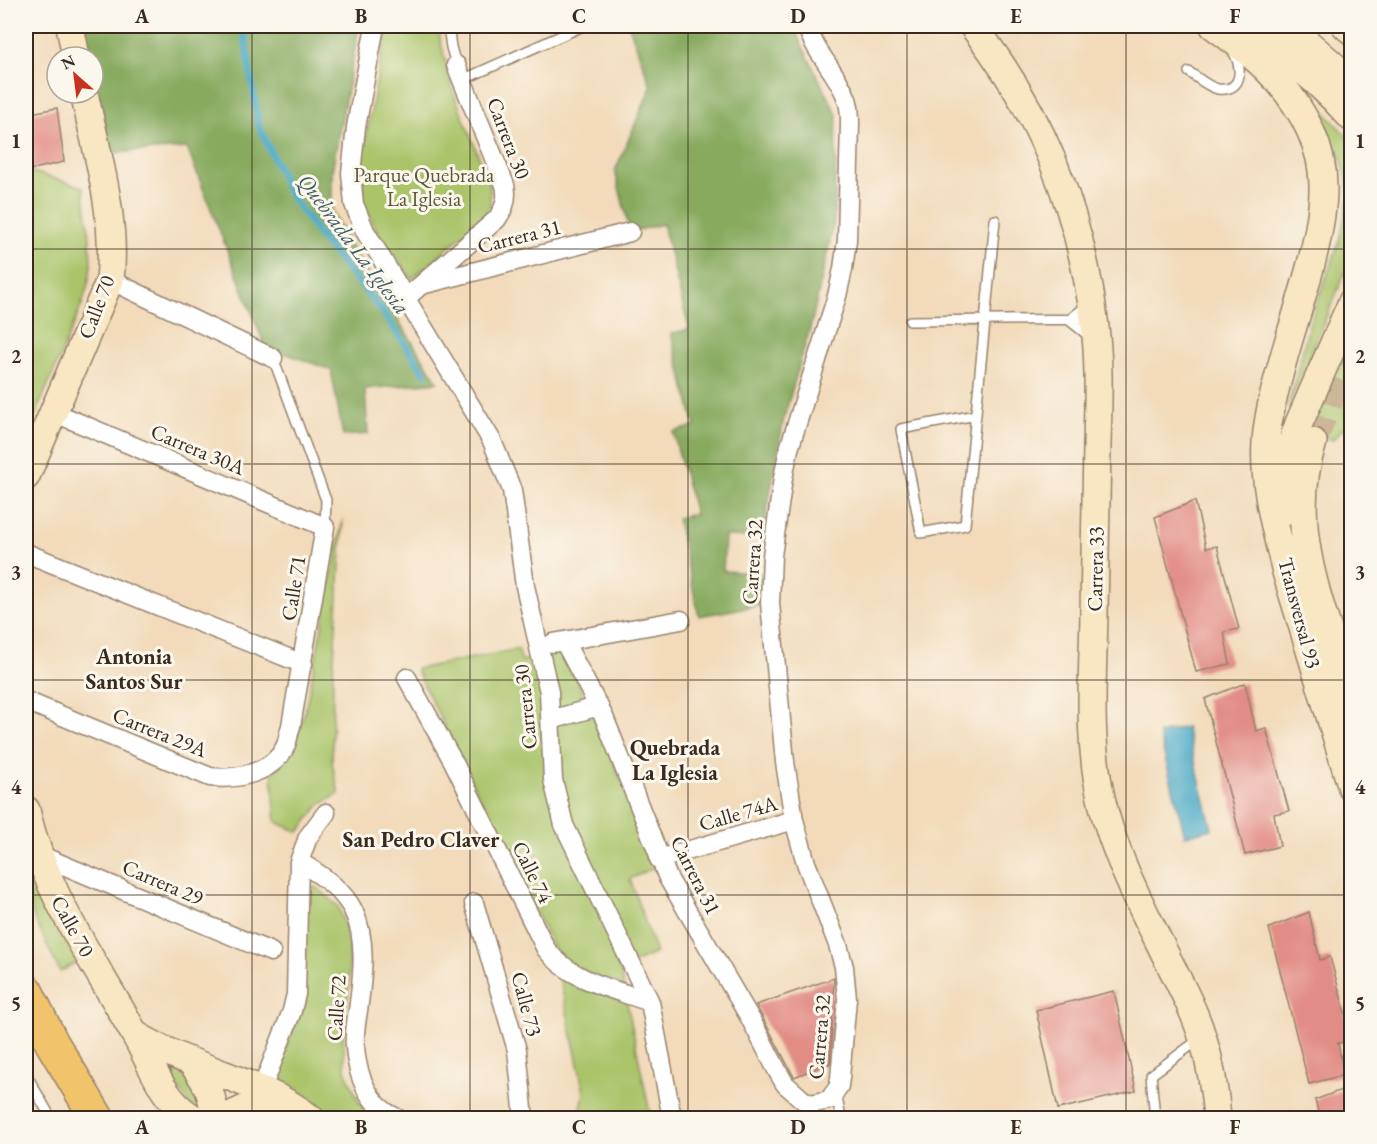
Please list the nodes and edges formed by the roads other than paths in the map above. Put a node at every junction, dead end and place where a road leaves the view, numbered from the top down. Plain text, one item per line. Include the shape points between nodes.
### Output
1 (70, 26) edge
2 (375, 26) edge
3 (448, 26) edge
4 (583, 26) edge
5 (807, 26) edge
6 (973, 26) edge
7 (1214, 26) edge
8 (1244, 26) edge
9 (1283, 26) edge
10 (1346, 26) edge
11 (1352, 31) edge
12 (74, 45) edge
13 (1188, 72) dead end
14 (459, 73) junction
15 (1352, 82) edge
16 (87, 105) edge
17 (1352, 118) edge
18 (995, 220) dead end
19 (630, 232) dead end
20 (110, 280) junction
21 (420, 285) junction
22 (406, 298) junction
23 (1352, 303) edge
24 (910, 321) dead end
25 (985, 321) junction
26 (1088, 321) junction
27 (273, 358) joint
28 (53, 412) junction
29 (976, 415) junction
30 (1313, 442) tunnel mouth
31 (26, 476) edge
32 (325, 527) junction
33 (26, 553) edge
34 (1286, 572) junction
35 (681, 620) dead end
36 (564, 641) junction
37 (540, 645) junction
38 (303, 664) junction
39 (407, 678) dead end
40 (1352, 700) edge
41 (26, 701) edge
42 (599, 706) junction
43 (551, 720) junction
44 (210, 777) joint
45 (1352, 788) edge
46 (26, 810) edge
47 (326, 813) dead end
48 (794, 820) junction
49 (37, 854) junction
50 (659, 859) junction
51 (299, 862) junction
52 (474, 903) dead end
53 (271, 952) dead end
54 (26, 991) edge
55 (650, 1002) junction
56 (136, 1035) junction
57 (1203, 1037) junction
58 (192, 1063) junction
59 (26, 1074) edge
60 (829, 1098) junction
61 (278, 1103) edge
62 (26, 1113) edge
63 (28, 1119) edge
64 (51, 1119) edge
65 (97, 1119) edge
66 (193, 1119) edge
67 (214, 1119) edge
68 (225, 1119) edge
69 (310, 1119) edge
70 (397, 1119) edge
71 (524, 1119) edge
72 (672, 1119) edge
73 (841, 1119) edge
74 (1155, 1119) edge
75 (1217, 1119) edge

1 - 12 main road
2 - 22 street, Carrera 30 via 356,128 351,173 354,204 365,231
3 - 14 lane, Carrera 30
4 - 14 lane
5 - 48 street, Carrera 32 via 818,53 847,98 850,123 848,240 843,269 789,449 772,556 771,630
6 - 26 main road, Carrera 33 via 1019,90 1054,161 1076,230
7 - 13 lane via 1239,63 1236,82 1215,88
7 - 34 main road via 1280,83 1307,124 1321,164 1323,194 1316,241 1280,372 1266,443 1269,500
8 - 17 main road via 1296,63
9 - 15 main road
10 - 11 main road
14 - 21 street, Carrera 30 via 505,184 506,204 497,219
16 - 20 main road, Calle 70 via 111,236
18 - 25 lane
19 - 21 street, Carrera 31
20 - 27 street
20 - 28 main road, Calle 70
21 - 22 street, Carrera 30
22 - 37 street, Carrera 30 via 492,441 507,475 525,586
23 - 34 main road, Transversal 93 via 1291,446 1283,491
24 - 25 lane
25 - 26 lane
25 - 29 lane
26 - 57 main road, Carrera 33 via 1098,392 1092,707 1095,767 1113,841 1126,875
27 - 32 lane, Calle 71 via 326,500
28 - 31 main road, Calle 70
28 - 32 street, Carrera 30A
29 - 29 lane via 965,525 921,533 901,429
30 - 40 main road, Transversal 93 via 1305,468 1303,534 1312,576
32 - 38 street, Calle 71
33 - 38 street
34 - 45 main road, Transversal 93
35 - 36 street
36 - 37 street
36 - 42 street, Carrera 31
37 - 43 street, Carrera 30
38 - 44 street, Calle 71 via 291,726 281,753 264,768 250,773 228,779
39 - 55 street, Calle 74 via 454,763 546,949 574,975
41 - 44 street, Carrera 29A
42 - 43 street
42 - 50 street, Carrera 31
43 - 55 street, Carrera 30 via 553,780 564,825
46 - 49 main road, Calle 70
47 - 51 street via 308,837
48 - 50 street, Calle 74A
48 - 60 street, Carrera 32 via 844,967 847,999 839,1086
49 - 53 street, Carrera 29
49 - 56 main road, Calle 70 via 62,907
50 - 60 street, Carrera 31 via 785,1084 810,1104
51 - 61 street via 296,994
51 - 70 street, Calle 72 via 326,879 353,911 362,957 355,1047 366,1089 376,1106
52 - 71 street, Calle 73 via 517,1050
54 - 65 highway
55 - 72 street, Carrera 30
56 - 58 main road
56 - 66 main road, Calle 70 via 165,1092
57 - 74 lane via 1150,1075
57 - 75 main road, Carrera 33
58 - 61 main road via 228,1076
58 - 67 main road via 211,1093
59 - 64 lane
60 - 73 lane
61 - 68 main road via 249,1107
61 - 69 main road
62 - 63 lane

